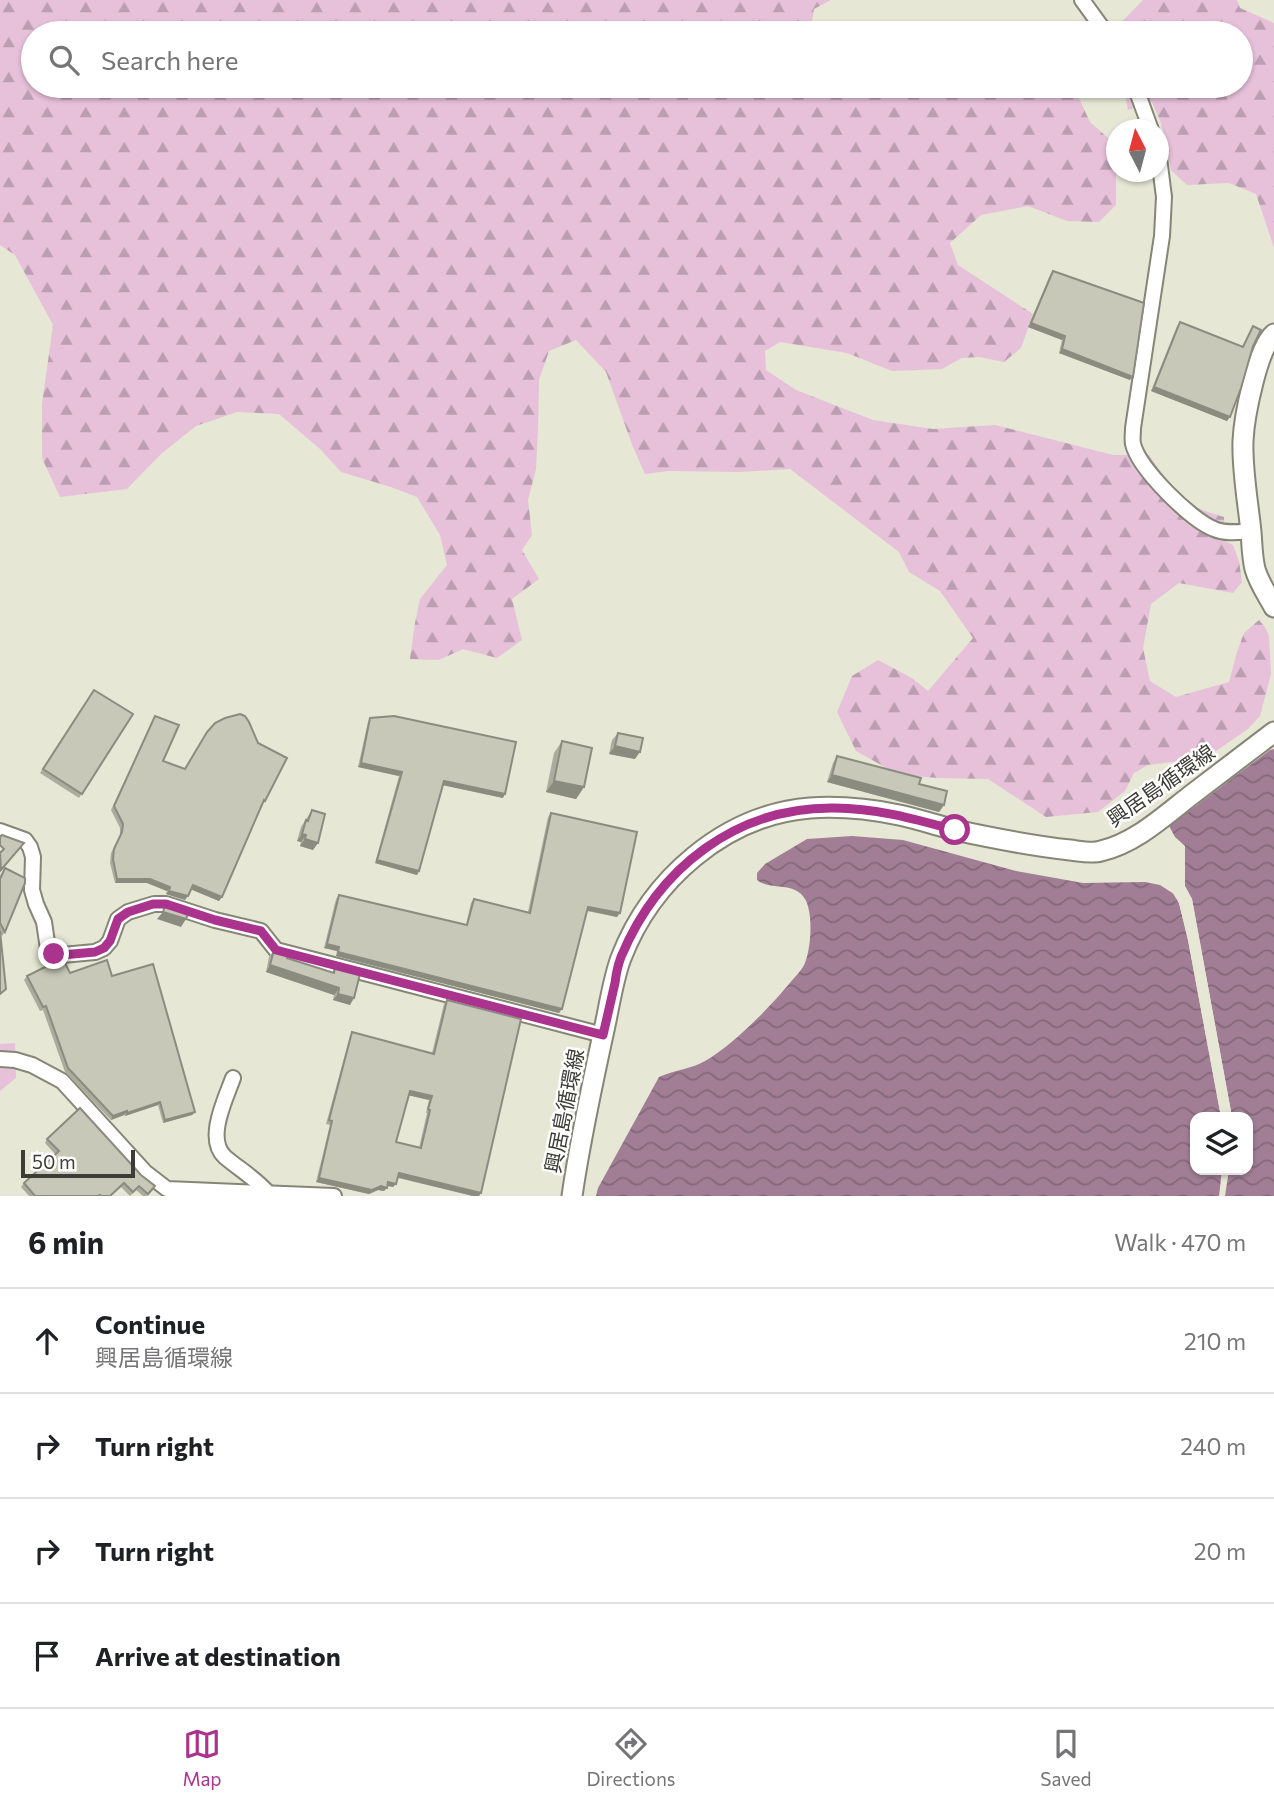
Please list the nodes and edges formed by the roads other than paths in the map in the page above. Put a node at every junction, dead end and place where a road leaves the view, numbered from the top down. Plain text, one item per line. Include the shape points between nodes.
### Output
1 (1082, 0) edge
2 (1098, 21) edge
3 (1139, 98) edge
4 (1147, 119) edge
5 (1162, 182) edge
6 (1274, 334) edge
7 (1251, 531) junction
8 (1274, 607) edge
9 (1274, 732) edge
10 (0, 831) edge
11 (603, 1035) junction
12 (0, 1059) edge
13 (233, 1077) dead end
14 (268, 1193) junction
15 (334, 1196) edge
16 (572, 1196) edge

1 - 2 street
3 - 4 street
5 - 7 street via 1162,236 1133,443 1154,479 1198,520 1215,530
6 - 7 main road via 1251,389 1243,440
7 - 8 main road via 1254,565
9 - 11 main road, 興居島循環線 via 1153,825 1123,844 1098,852 1058,849 900,815 837,807 787,811 730,833 680,868 649,905 620,960
10 - 11 street via 25,840 30,847 32,890 48,949 54,954 104,948 118,919 153,904 166,904 261,931 276,950
11 - 16 main road, 興居島循環線
12 - 14 street via 32,1065 62,1081 145,1172 167,1189
13 - 14 street via 219,1115 216,1141 221,1154
14 - 15 street

